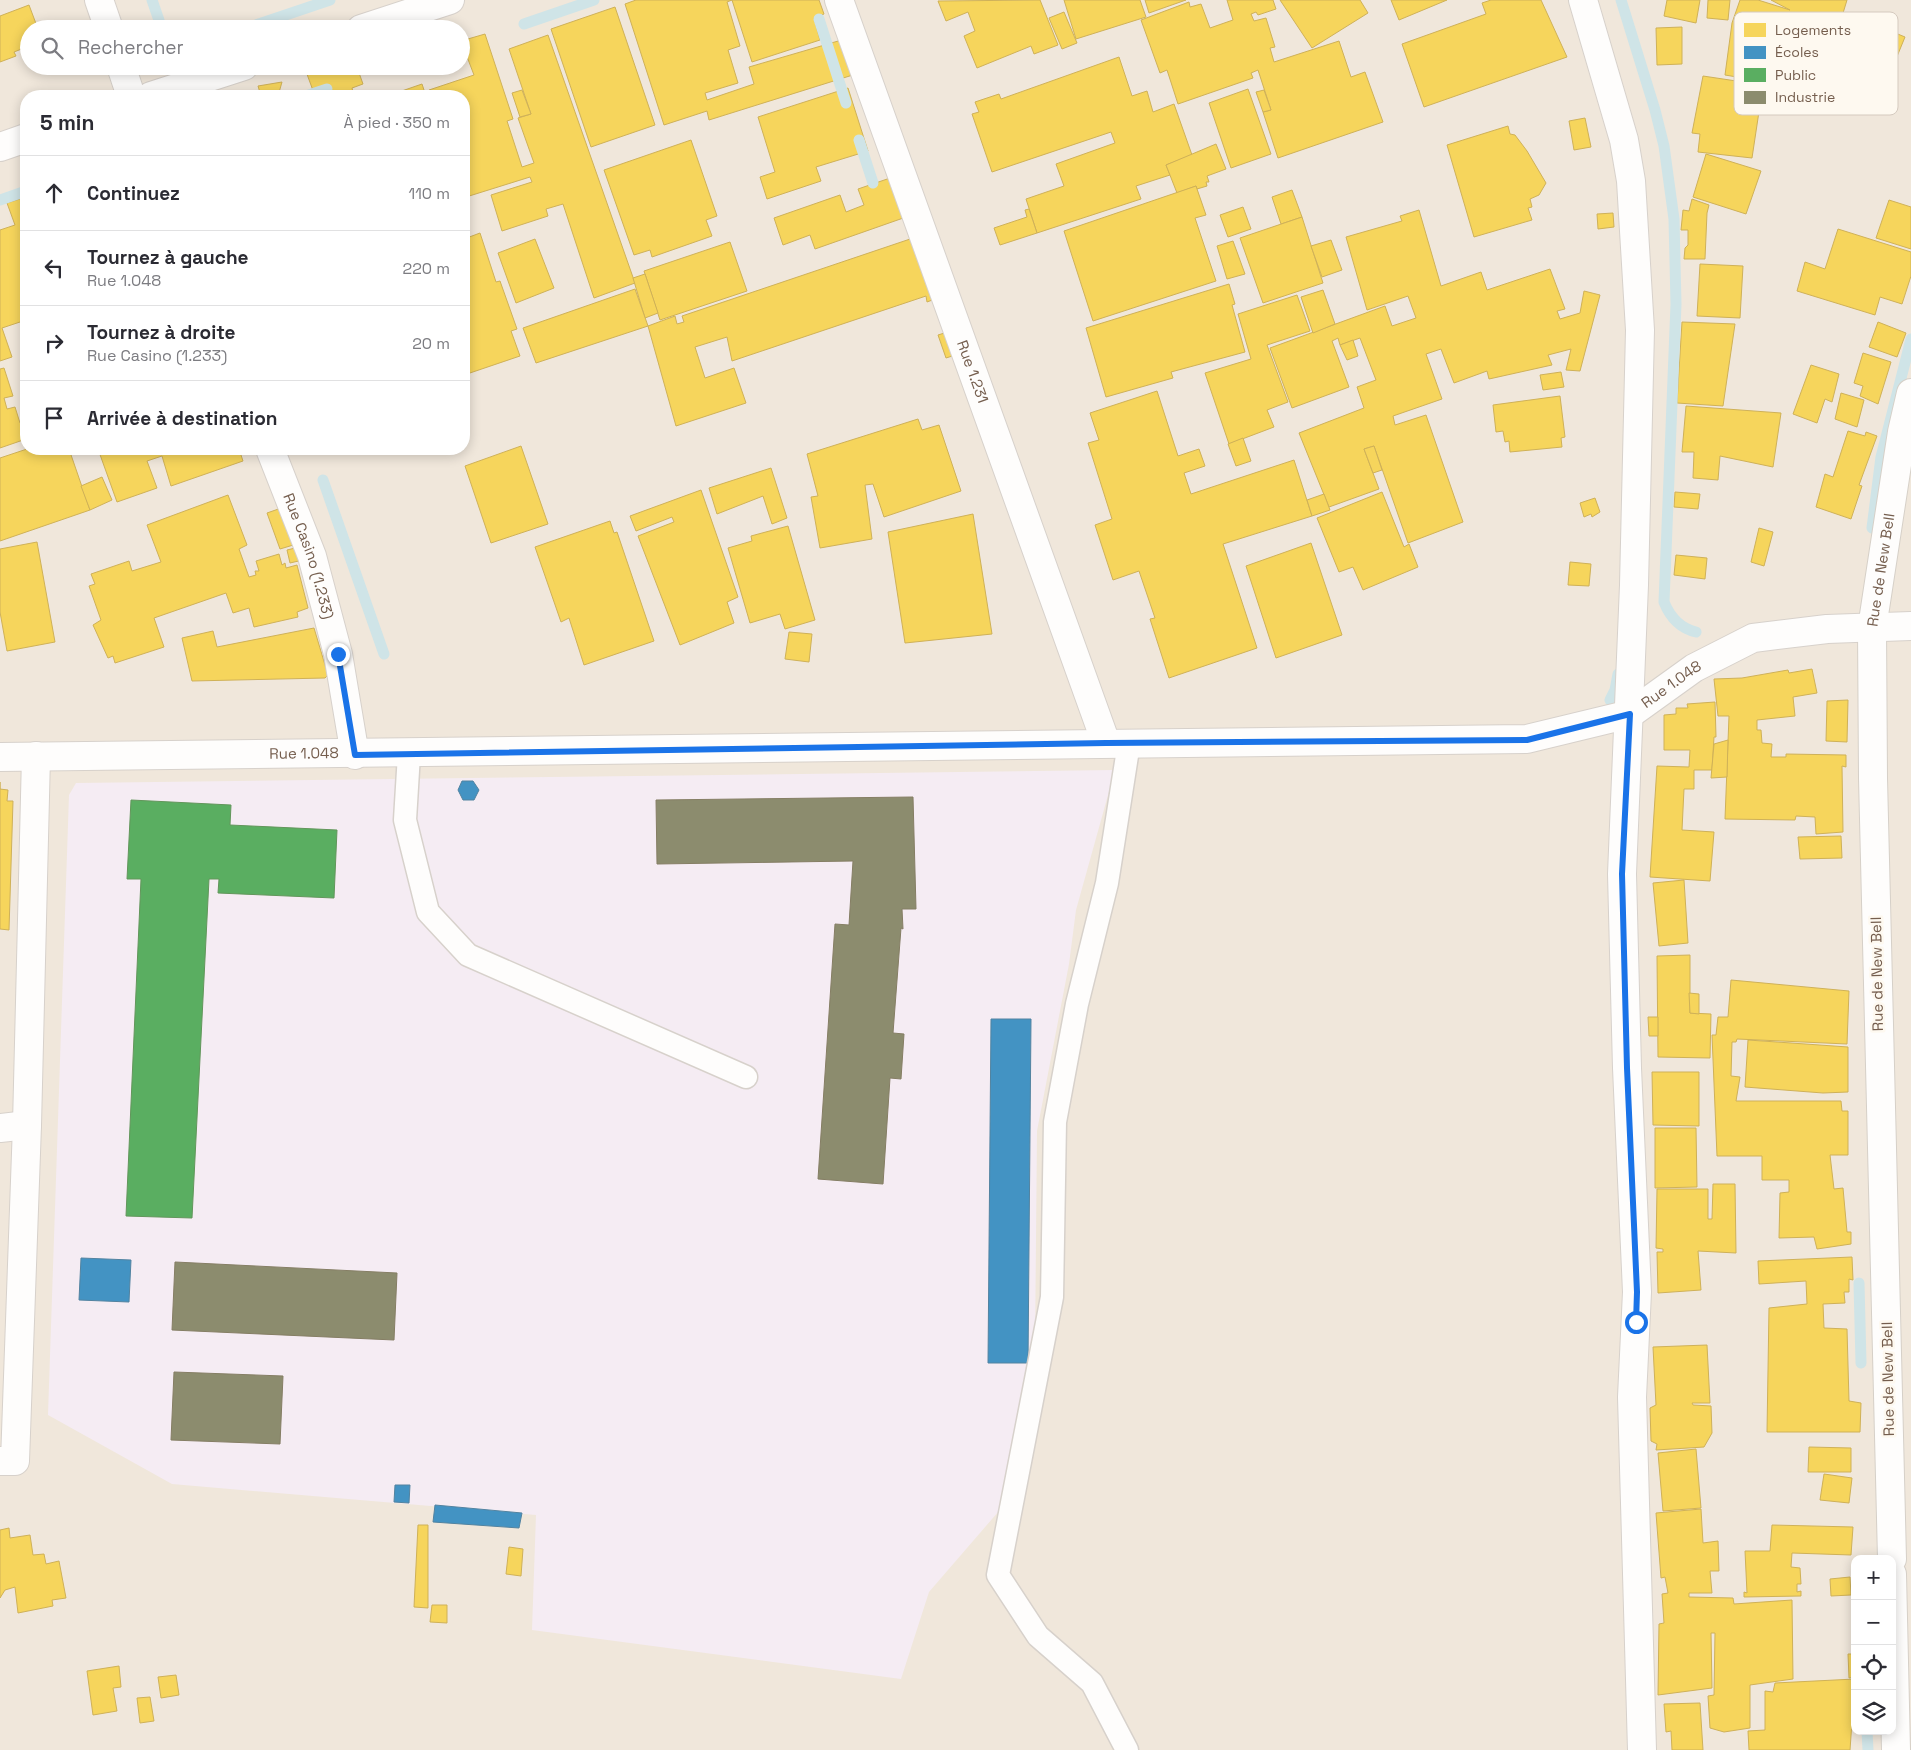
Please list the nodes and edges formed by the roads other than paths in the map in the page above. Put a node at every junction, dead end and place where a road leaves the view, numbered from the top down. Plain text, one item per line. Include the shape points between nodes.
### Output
1 (99, 0) edge
2 (450, 0) edge
3 (840, 0) edge
4 (1583, 0) edge
5 (105, 20) edge
6 (389, 20) edge
7 (124, 75) edge
8 (216, 75) edge
9 (129, 90) edge
10 (170, 90) edge
11 (20, 140) edge
12 (0, 147) edge
13 (1911, 392) edge
14 (272, 455) edge
15 (1911, 626) edge
16 (1872, 628) junction
17 (1630, 714) junction
18 (1118, 743) junction
19 (409, 754) junction
20 (355, 755) junction
21 (36, 756) junction
22 (0, 757) edge
23 (746, 1078) dead end
24 (27, 1125) junction
25 (0, 1128) edge
26 (0, 1461) edge
27 (1892, 1555) edge
28 (1893, 1600) edge
29 (1127, 1750) edge
30 (1642, 1750) edge
31 (1896, 1750) edge

1 - 5 street
2 - 6 street
3 - 18 street, Rue 1.231
4 - 17 street via 1624,140 1631,181 1640,330
7 - 9 street
8 - 10 street
11 - 12 street
13 - 16 street, Rue de New Bell
14 - 20 street, Rue Casino (1.233) via 312,556 338,654
15 - 16 street, Rue 1.048
16 - 17 street, Rue 1.048 via 1827,628 1752,638 1694,668
16 - 27 street, Rue de New Bell
17 - 18 street, Rue 1.048 via 1527,740
17 - 30 street via 1622,874 1637,1292 1632,1397
18 - 19 street, Rue 1.048
18 - 29 lane via 1106,883 1077,1004 1055,1122 1052,1297 998,1575 1038,1636 1092,1683
19 - 20 street, Rue 1.048
19 - 23 lane via 405,820 428,912 468,955
20 - 21 street, Rue 1.048
21 - 22 street, Rue 1.048
21 - 24 street
24 - 25 street
24 - 26 street via 15,1461
28 - 31 street

